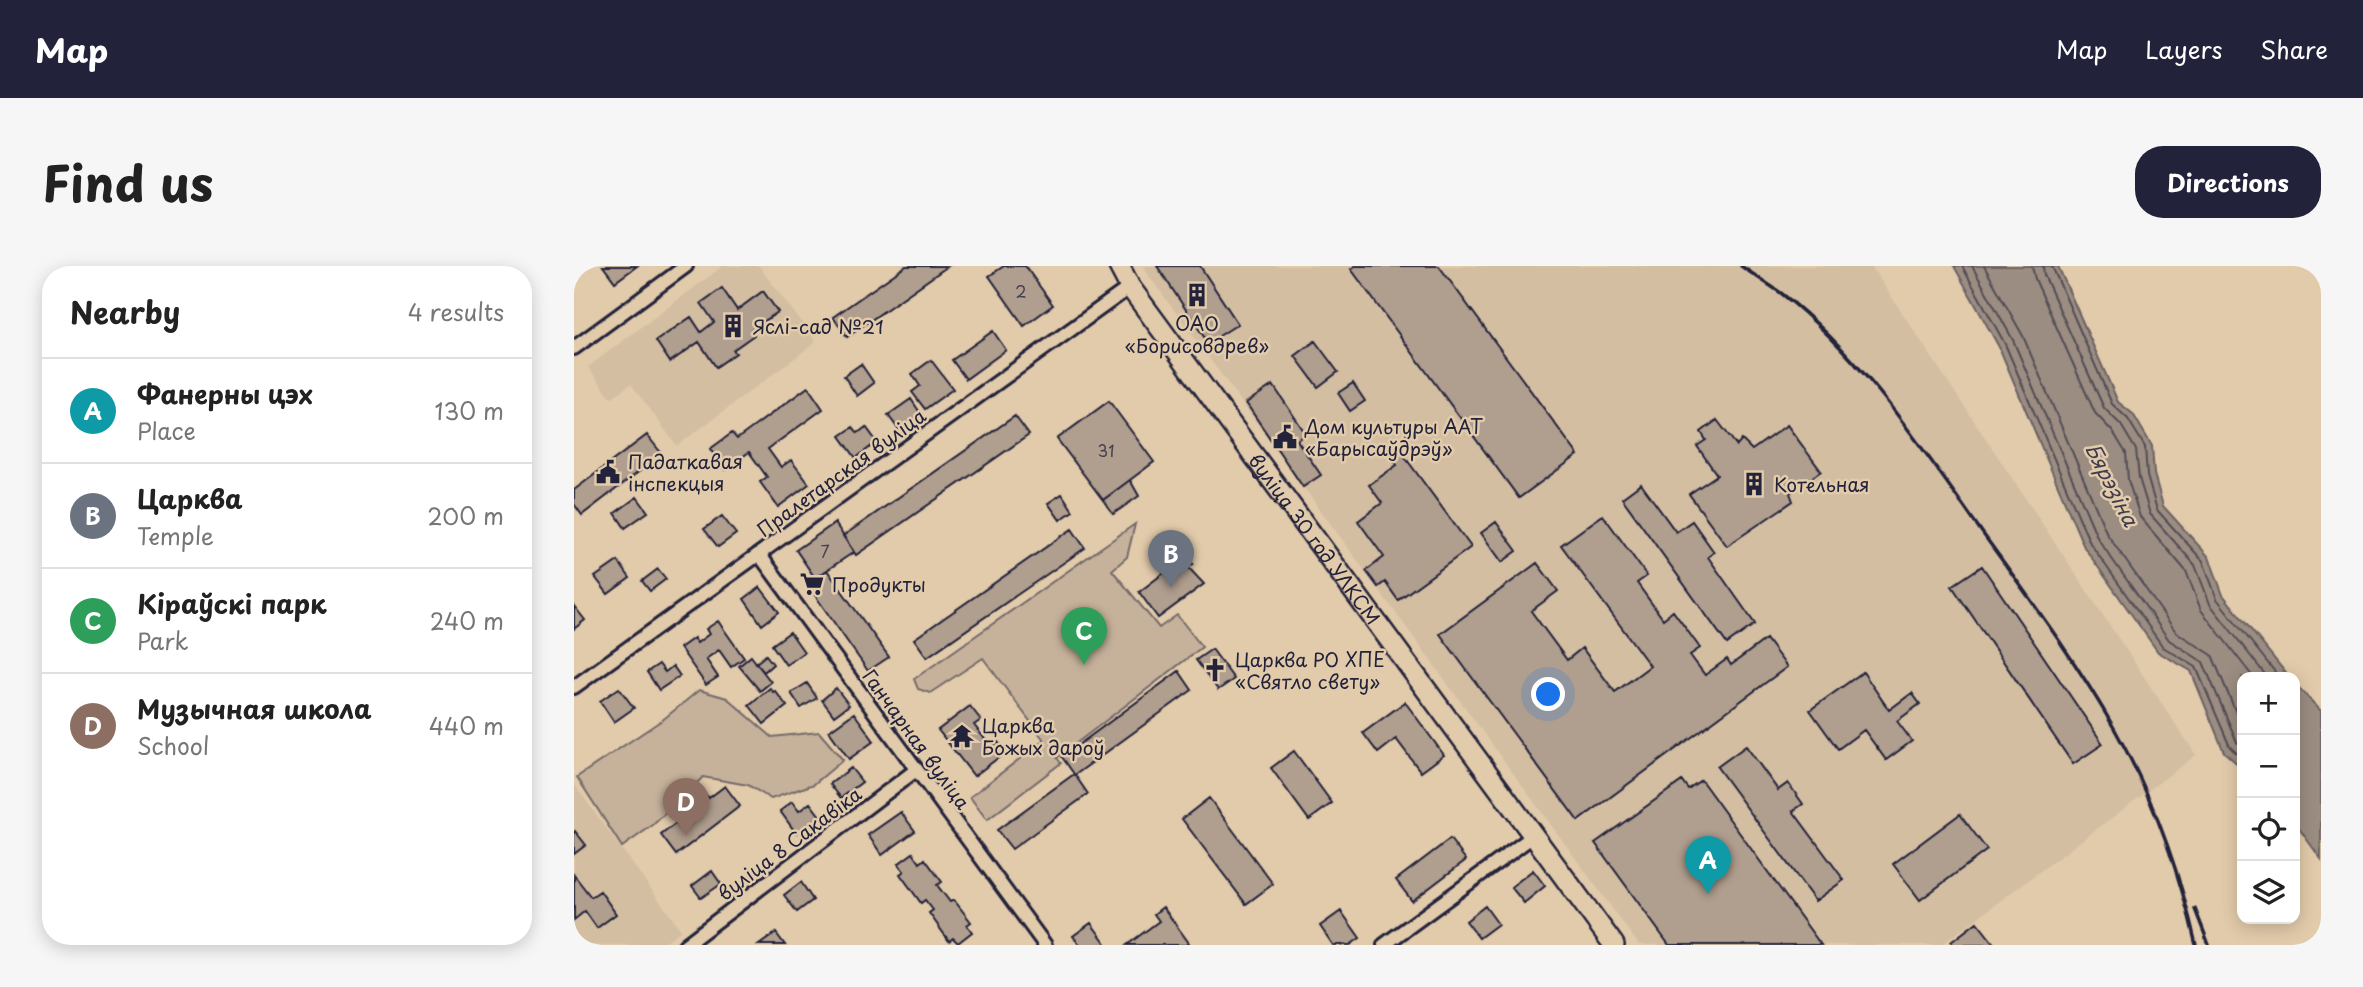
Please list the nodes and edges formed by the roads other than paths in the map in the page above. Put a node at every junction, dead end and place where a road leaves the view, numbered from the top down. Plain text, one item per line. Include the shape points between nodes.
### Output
1 (686, 266) edge
2 (1119, 266) edge
3 (1130, 287) junction
4 (574, 348) edge
5 (759, 554) junction
6 (574, 687) edge
7 (916, 770) junction
8 (1533, 836) junction
9 (685, 945) edge
10 (1045, 945) edge
11 (1384, 945) edge
12 (1614, 945) edge

1 - 4 street
2 - 3 main road, вуліца 30 год УЛКСМ
3 - 5 street, Пралетарская вуліца
3 - 8 main road, вуліца 30 год УЛКСМ
5 - 6 street, Пралетарская вуліца
5 - 7 street, Ганчарная вуліца
7 - 9 street, вуліца 8 Сакавіка
7 - 10 street, Ганчарная вуліца
8 - 11 street
8 - 12 main road, вуліца 30 год УЛКСМ

